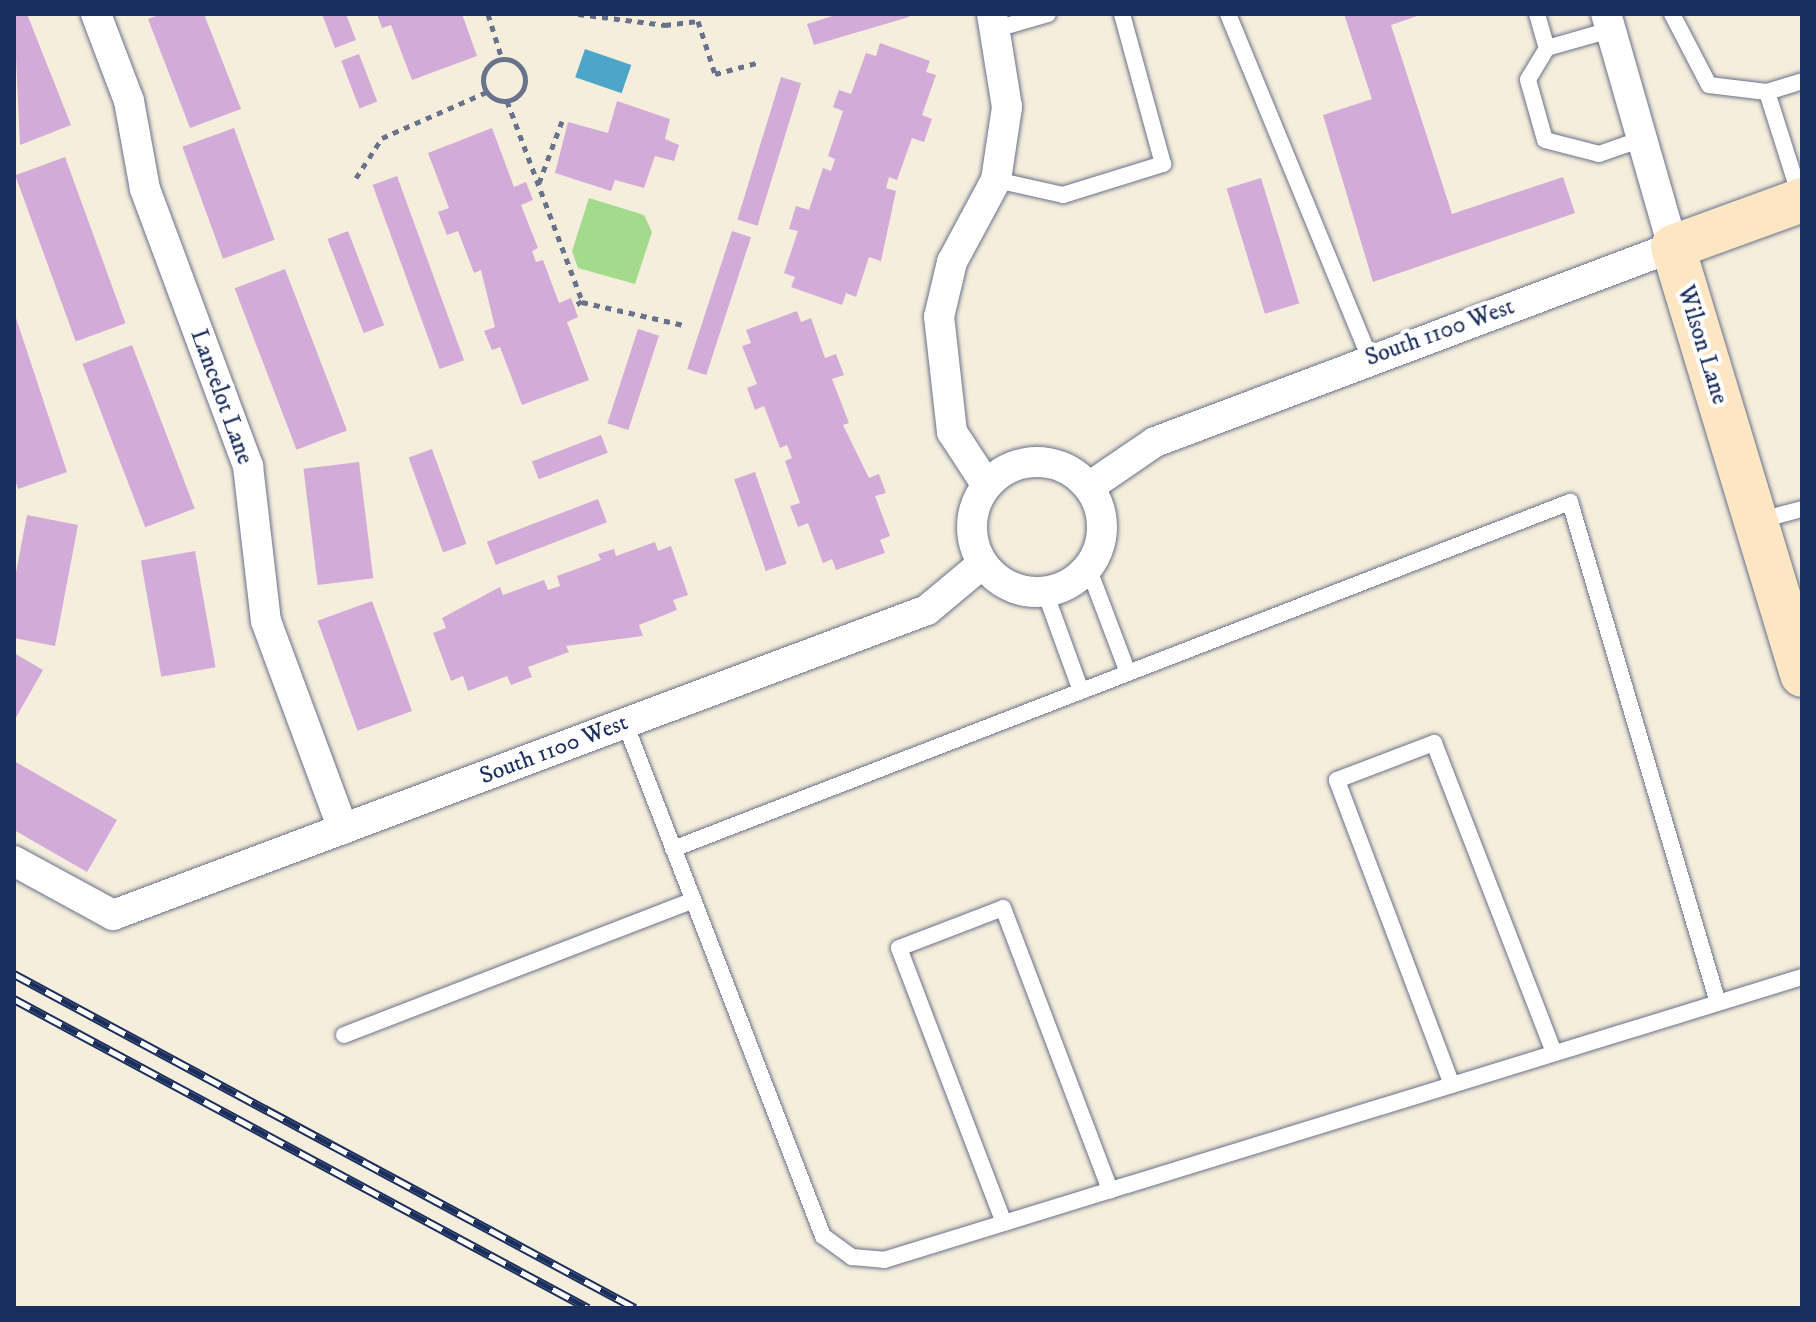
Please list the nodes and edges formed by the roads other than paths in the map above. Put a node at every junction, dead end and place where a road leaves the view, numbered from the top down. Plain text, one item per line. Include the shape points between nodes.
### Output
1 (96, 14) edge
2 (1048, 14) edge
3 (1122, 14) edge
4 (1228, 14) edge
5 (1537, 14) edge
6 (1672, 14) edge
7 (994, 21) edge
8 (1608, 22) edge
9 (1547, 48) junction
10 (1802, 81) edge
11 (1767, 92) junction
12 (1642, 139) junction
13 (996, 180) junction
14 (1802, 201) edge
15 (1673, 247) junction
16 (1370, 358) junction
17 (986, 484) junction
18 (1089, 487) junction
19 (1802, 509) edge
20 (1756, 521) junction
21 (982, 564) junction
22 (1088, 567) junction
23 (1045, 592) junction
24 (1128, 673) junction
25 (1802, 675) edge
26 (1081, 691) junction
27 (625, 723) junction
28 (343, 829) junction
29 (673, 849) junction
30 (14, 861) edge
31 (693, 900) junction
32 (1802, 977) edge
33 (1718, 1003) junction
34 (344, 1035) dead end
35 (1554, 1053) junction
36 (1452, 1085) junction
37 (1110, 1190) junction
38 (1004, 1223) junction

1 - 28 street, Lancelot Lane via 129,101 145,189 248,466 266,621
2 - 7 lane
3 - 13 lane via 1163,164 1063,195
4 - 16 lane
5 - 9 lane
6 - 11 lane via 1709,85
7 - 13 street via 1007,107
8 - 9 lane
8 - 12 street, Wilson Lane
9 - 12 lane via 1528,80 1545,140 1599,154
10 - 11 lane
11 - 14 lane
12 - 15 street, Wilson Lane
13 - 17 street via 952,262 939,317 952,432
14 - 15 street, South 1100 West
15 - 16 street, South 1100 West
15 - 20 street, Wilson Lane
16 - 18 street, South 1100 West via 1155,442
17 - 18 street via 1029,461 1072,471
17 - 21 street via 971,529
18 - 22 street via 1102,519
19 - 20 lane
20 - 25 street, Wilson Lane
21 - 23 street via 1008,586
21 - 27 street, South 1100 West via 927,610
22 - 23 street
22 - 24 lane
23 - 26 lane
24 - 26 lane
24 - 33 lane via 1570,502
26 - 29 lane
27 - 28 street, South 1100 West
27 - 29 lane
28 - 30 street, South 1100 West via 113,915
29 - 31 lane
31 - 34 lane
31 - 38 lane via 823,1236 852,1257 884,1260
32 - 33 lane
33 - 35 lane
35 - 36 lane
35 - 36 lane via 1434,743 1337,780
36 - 37 lane
37 - 38 lane
37 - 38 lane via 1003,908 899,948

